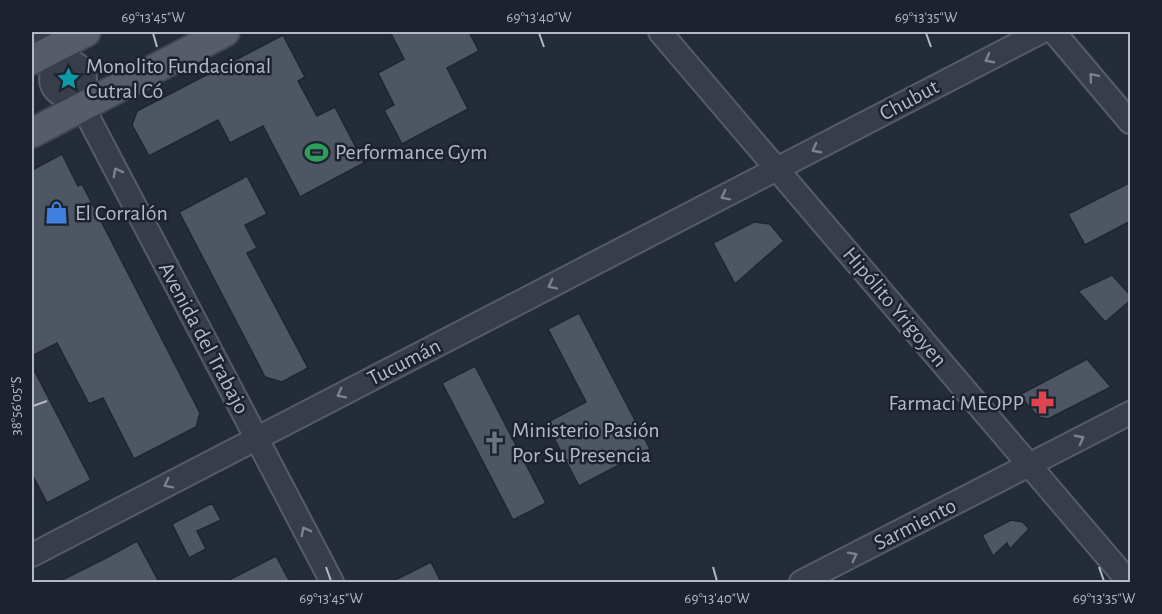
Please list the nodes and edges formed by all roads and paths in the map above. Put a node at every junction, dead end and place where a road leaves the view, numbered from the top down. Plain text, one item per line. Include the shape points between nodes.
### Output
1 (86, 32) edge
2 (225, 32) edge
3 (660, 32) edge
4 (1041, 32) edge
5 (1054, 32) edge
6 (47, 51) edge
7 (79, 100) junction
8 (1131, 122) edge
9 (32, 133) edge
10 (777, 169) junction
11 (1131, 412) edge
12 (256, 438) junction
13 (1030, 466) junction
14 (32, 555) edge
15 (332, 582) edge
16 (801, 582) edge
17 (1129, 582) edge

1 - 6 main road
2 - 7 main road
3 - 10 street, Hipólito Yrigoyen
4 -> 10 street, Chubut
8 -> 5 street
6 - 7 street via 75,63 83,71
7 - 9 main road
12 -> 7 street, Avenida del Trabajo
10 -> 12 street, Tucumán
10 - 13 street, Hipólito Yrigoyen
13 -> 11 street, Sarmiento
12 -> 14 street, Tucumán
15 -> 12 street, Avenida del Trabajo
16 -> 13 street, Sarmiento
13 - 17 street, Hipólito Yrigoyen

